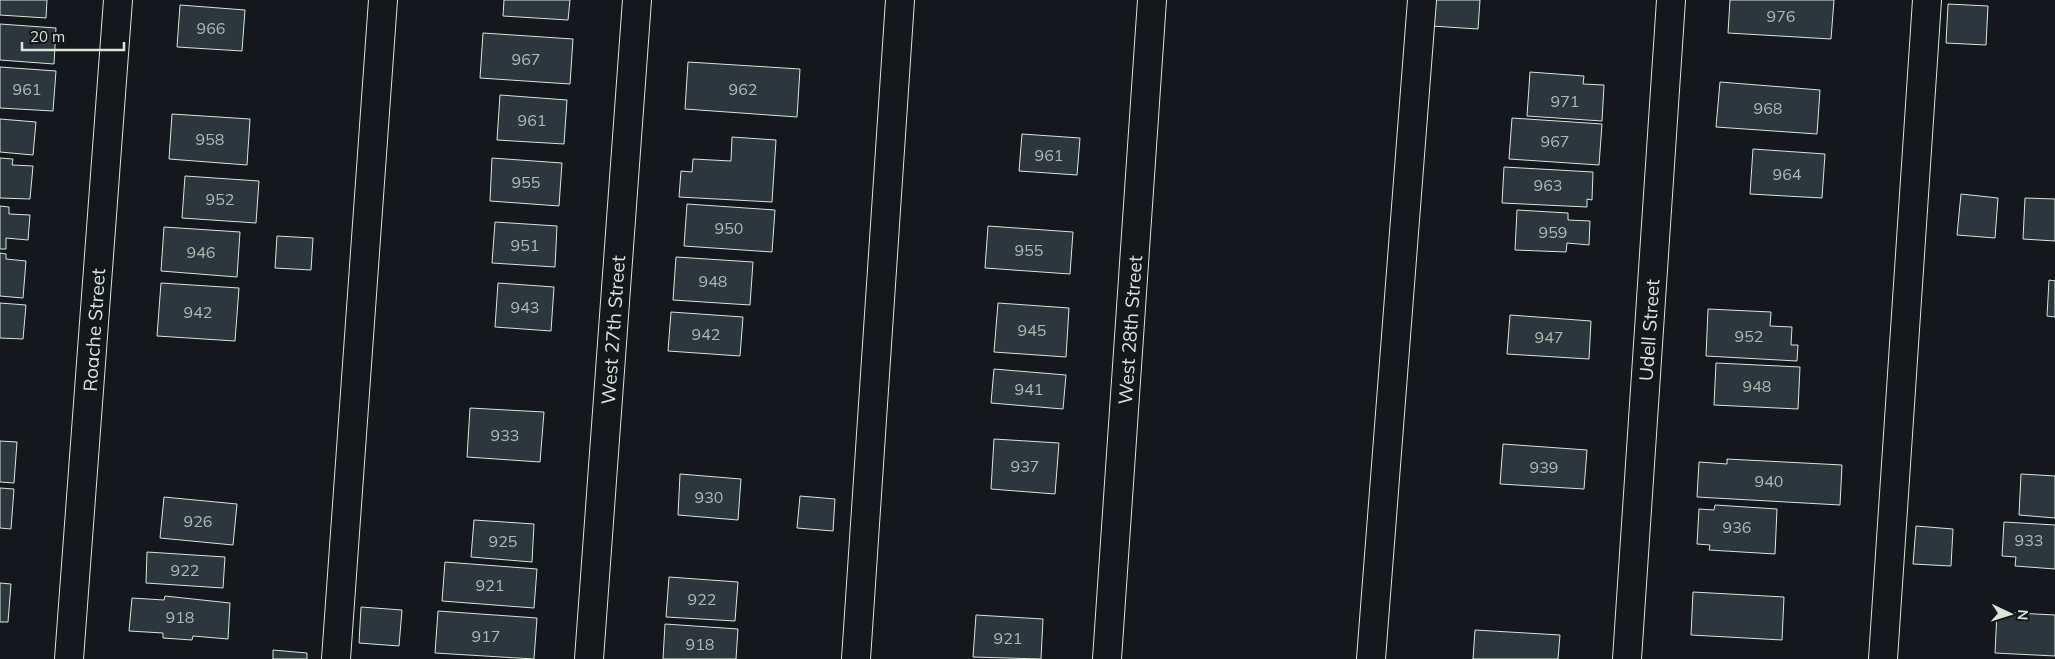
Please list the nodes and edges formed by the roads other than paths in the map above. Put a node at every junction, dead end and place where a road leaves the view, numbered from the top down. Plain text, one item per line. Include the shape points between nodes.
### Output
1 (118, 0) edge
2 (384, 0) edge
3 (637, 0) edge
4 (900, 0) edge
5 (1152, 0) edge
6 (1422, 0) edge
7 (1671, 0) edge
8 (1927, 0) edge
9 (69, 659) edge
10 (336, 659) edge
11 (588, 659) edge
12 (856, 659) edge
13 (1107, 659) edge
14 (1371, 659) edge
15 (1627, 659) edge
16 (1883, 659) edge

1 - 9 street, Roache Street
2 - 10 street
3 - 11 street, West 27th Street
4 - 12 street
5 - 13 street, West 28th Street
6 - 14 street
7 - 15 street, Udell Street
8 - 16 street

